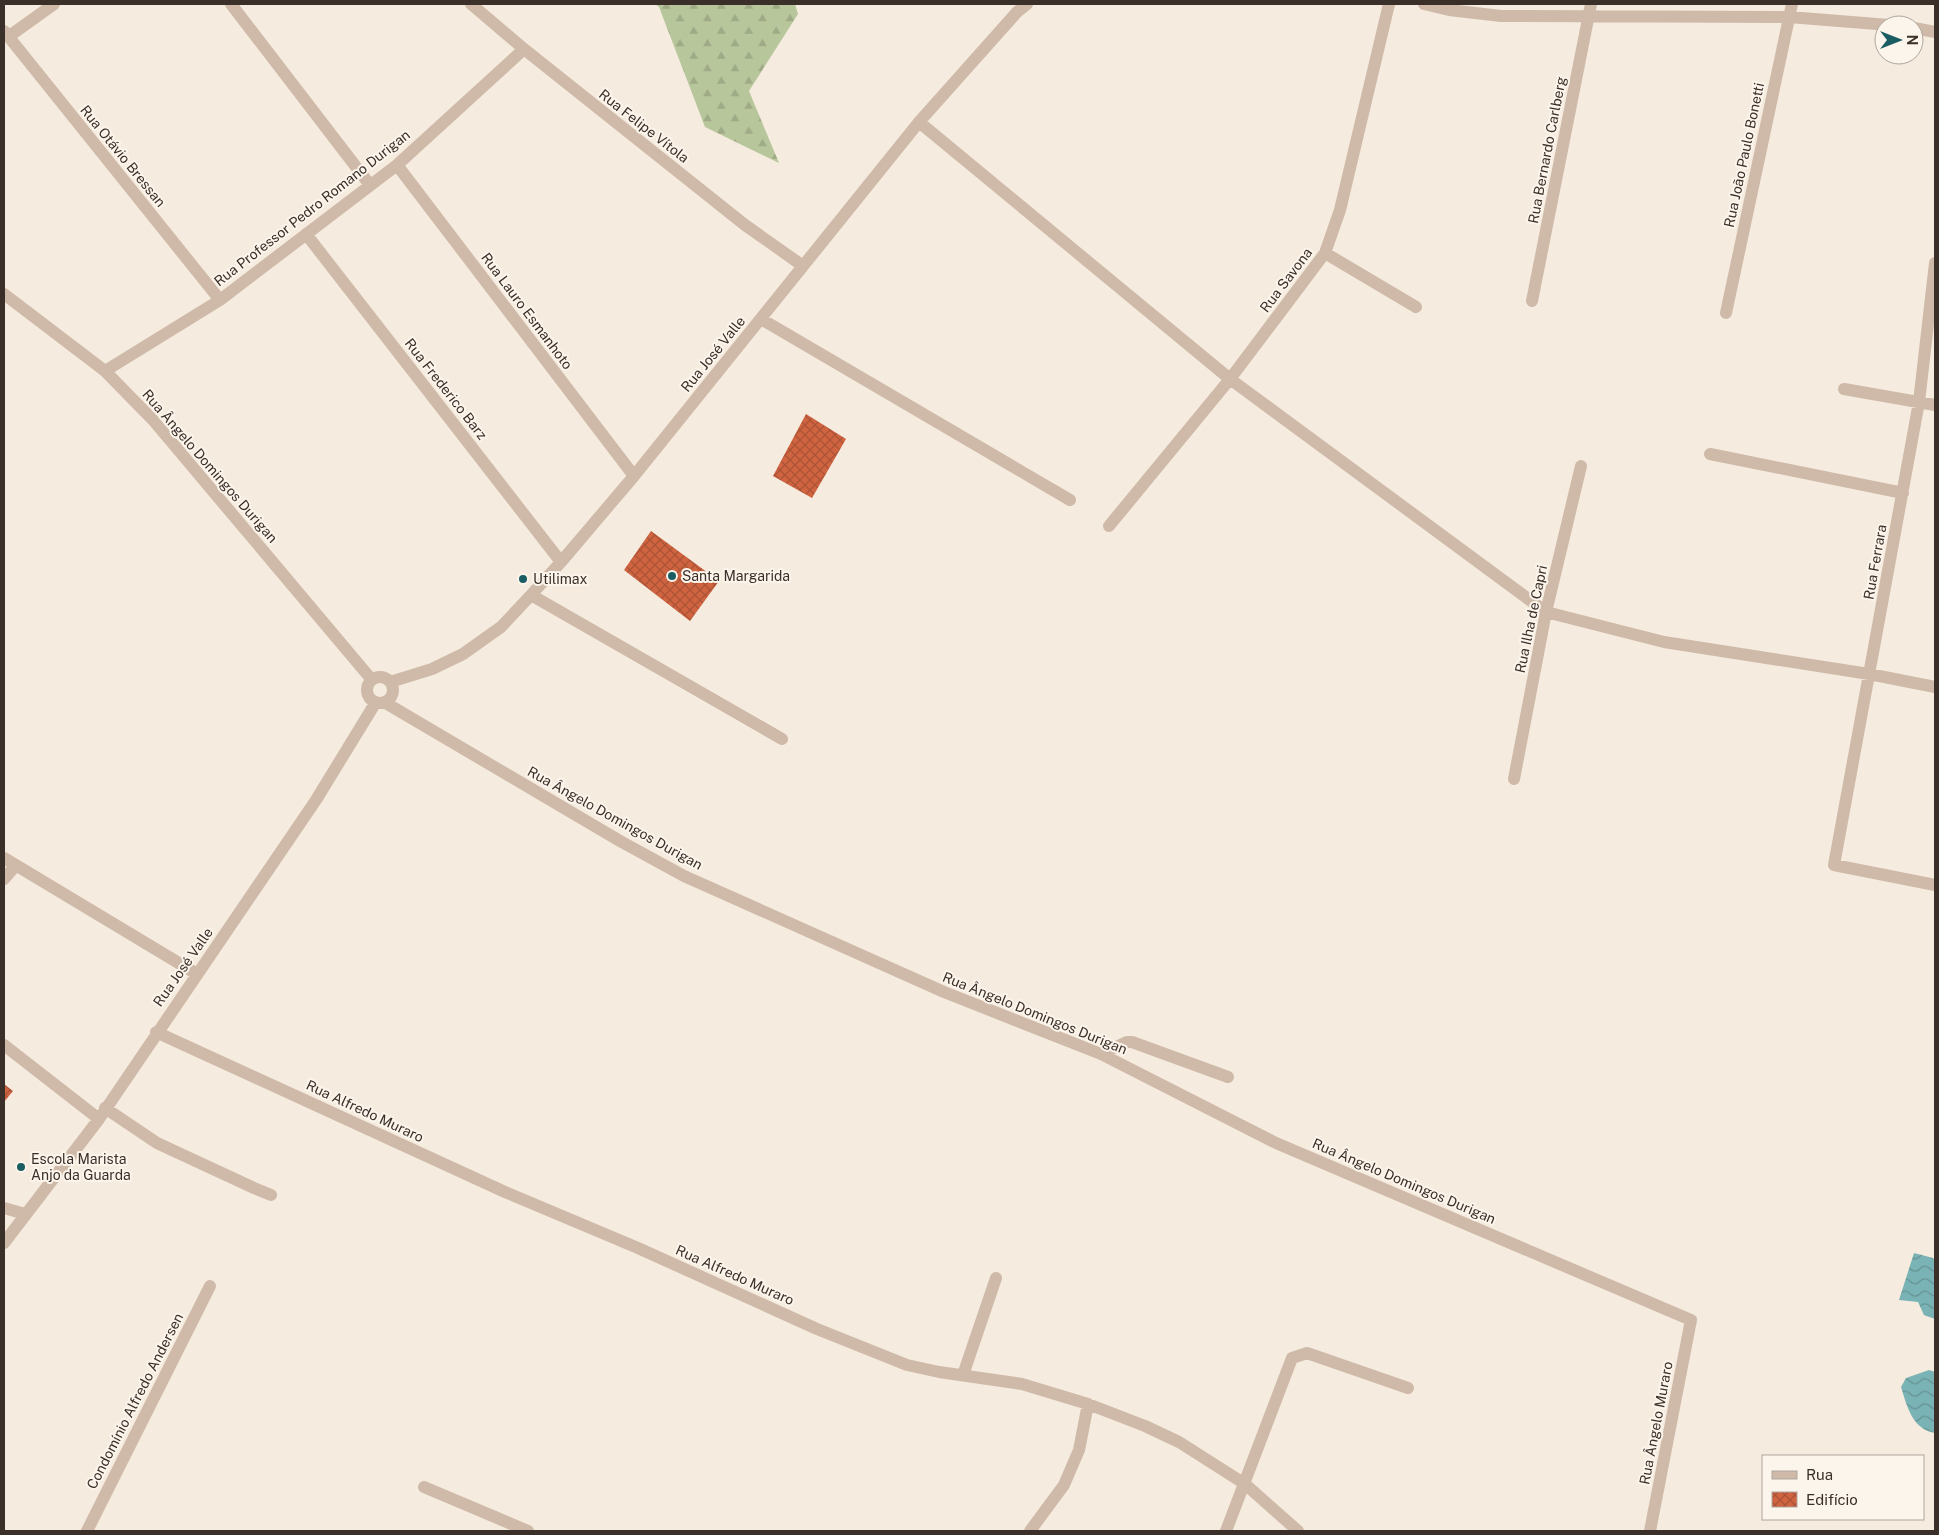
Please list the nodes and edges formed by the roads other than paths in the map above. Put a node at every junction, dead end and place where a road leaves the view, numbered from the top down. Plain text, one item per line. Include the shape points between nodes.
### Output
1 (54, 4) edge
2 (231, 4) edge
3 (471, 4) edge
4 (1027, 4) edge
5 (1389, 4) edge
6 (1424, 4) edge
7 (1591, 4) edge
8 (1790, 10) edge
9 (1588, 17) junction
10 (1874, 23) edge
11 (6, 34) edge
12 (524, 49) junction
13 (919, 122) junction
14 (397, 165) junction
15 (370, 185) junction
16 (306, 234) junction
17 (1325, 253) junction
18 (1935, 263) edge
19 (803, 266) junction
20 (4, 294) edge
21 (220, 300) junction
22 (1532, 301) dead end
23 (1416, 307) dead end
24 (1726, 313) dead end
25 (761, 320) junction
26 (105, 371) junction
27 (1230, 379) junction
28 (1844, 389) dead end
29 (1919, 402) junction
30 (1935, 406) edge
31 (1710, 454) dead end
32 (1581, 466) dead end
33 (634, 476) junction
34 (1902, 493) junction
35 (1070, 500) dead end
36 (1109, 526) dead end
37 (561, 562) junction
38 (531, 594) junction
39 (1546, 612) junction
40 (1869, 674) junction
41 (372, 680) junction
42 (390, 682) junction
43 (1935, 687) edge
44 (380, 702) junction
45 (782, 739) dead end
46 (1514, 779) dead end
47 (4, 858) edge
48 (16, 865) junction
49 (4, 879) edge
50 (1935, 885) edge
51 (197, 974) junction
52 (156, 1032) junction
53 (4, 1045) edge
54 (1101, 1054) junction
55 (1228, 1077) dead end
56 (102, 1113) junction
57 (272, 1194) dead end
58 (4, 1208) edge
59 (25, 1214) junction
60 (4, 1243) edge
61 (996, 1278) dead end
62 (210, 1286) dead end
63 (1691, 1320) joint
64 (963, 1375) junction
65 (1408, 1388) dead end
66 (1088, 1404) junction
67 (1245, 1484) junction
68 (424, 1487) dead end
69 (87, 1531) edge
70 (528, 1531) edge
71 (1030, 1531) edge
72 (1226, 1531) edge
73 (1298, 1531) edge
74 (1650, 1531) edge

1 - 11 street
2 - 15 street
3 - 12 street, Rua Felipe Vítola
4 - 13 street, Rua José Valle
5 - 17 street, Rua Savona via 1340,210
6 - 9 street via 1501,16
7 - 9 street, Rua Bernardo Carlberg
8 - 9 street
8 - 10 street
8 - 24 street, Rua João Paulo Bonetti
9 - 22 street, Rua Bernardo Carlberg
11 - 21 street, Rua Otávio Bressan
12 - 14 street, Rua Professor Pedro Romano Durigan
12 - 19 street, Rua Felipe Vítola via 745,225
13 - 19 street, Rua José Valle
13 - 27 street
14 - 15 street, Rua Professor Pedro Romano Durigan
14 - 33 street, Rua Lauro Esmanhoto
15 - 16 street, Rua Professor Pedro Romano Durigan
16 - 21 street, Rua Professor Pedro Romano Durigan
16 - 37 street, Rua Frederico Barz
17 - 23 street
17 - 27 street, Rua Savona
18 - 29 street, Rua Ferrara
19 - 25 street, Rua José Valle
20 - 26 street, Rua Ângelo Domingos Durigan
21 - 26 street, Rua Professor Pedro Romano Durigan
25 - 33 street, Rua José Valle
25 - 35 street
26 - 41 street, Rua Ângelo Domingos Durigan via 174,444
27 - 36 street, Rua Savona
27 - 39 street
28 - 29 street
29 - 30 street
29 - 34 street, Rua Ferrara
31 - 34 street
32 - 39 street, Rua Ilha de Capri
33 - 37 street, Rua José Valle
34 - 40 street, Rua Ferrara
37 - 38 street, Rua José Valle
38 - 42 street, Rua José Valle via 501,627 463,654 432,670
38 - 45 street
39 - 40 street via 1664,642
39 - 46 street, Rua Ilha de Capri
40 - 43 street
40 - 50 street, Rua Ferrara via 1834,865
41 - 42 street via 379,677
41 - 44 street via 369,696
42 - 44 street via 392,694
44 - 51 street, Rua José Valle
44 - 54 street, Rua Ângelo Domingos Durigan via 684,876 944,992
47 - 48 street
48 - 49 street
48 - 51 street
51 - 52 street, Rua José Valle
52 - 56 street, Rua José Valle
52 - 64 street, Rua Alfredo Muraro via 505,1192 817,1329 907,1365
53 - 56 street
54 - 55 street via 1132,1042
54 - 63 street, Rua Ângelo Domingos Durigan via 1276,1143
56 - 57 street via 157,1143
56 - 59 street, Rua José Valle
58 - 59 street
59 - 60 street, Rua José Valle
61 - 64 street
62 - 69 street, Condomínio Alfredo Andersen
63 - 74 street, Rua Ângelo Muraro
64 - 66 street, Rua Alfredo Muraro via 1022,1384
65 - 67 street via 1307,1353 1292,1358
66 - 67 street, Rua Alfredo Muraro via 1179,1442
66 - 71 street via 1079,1450 1064,1485
67 - 72 street
67 - 73 street, Rua Alfredo Muraro
68 - 70 street

